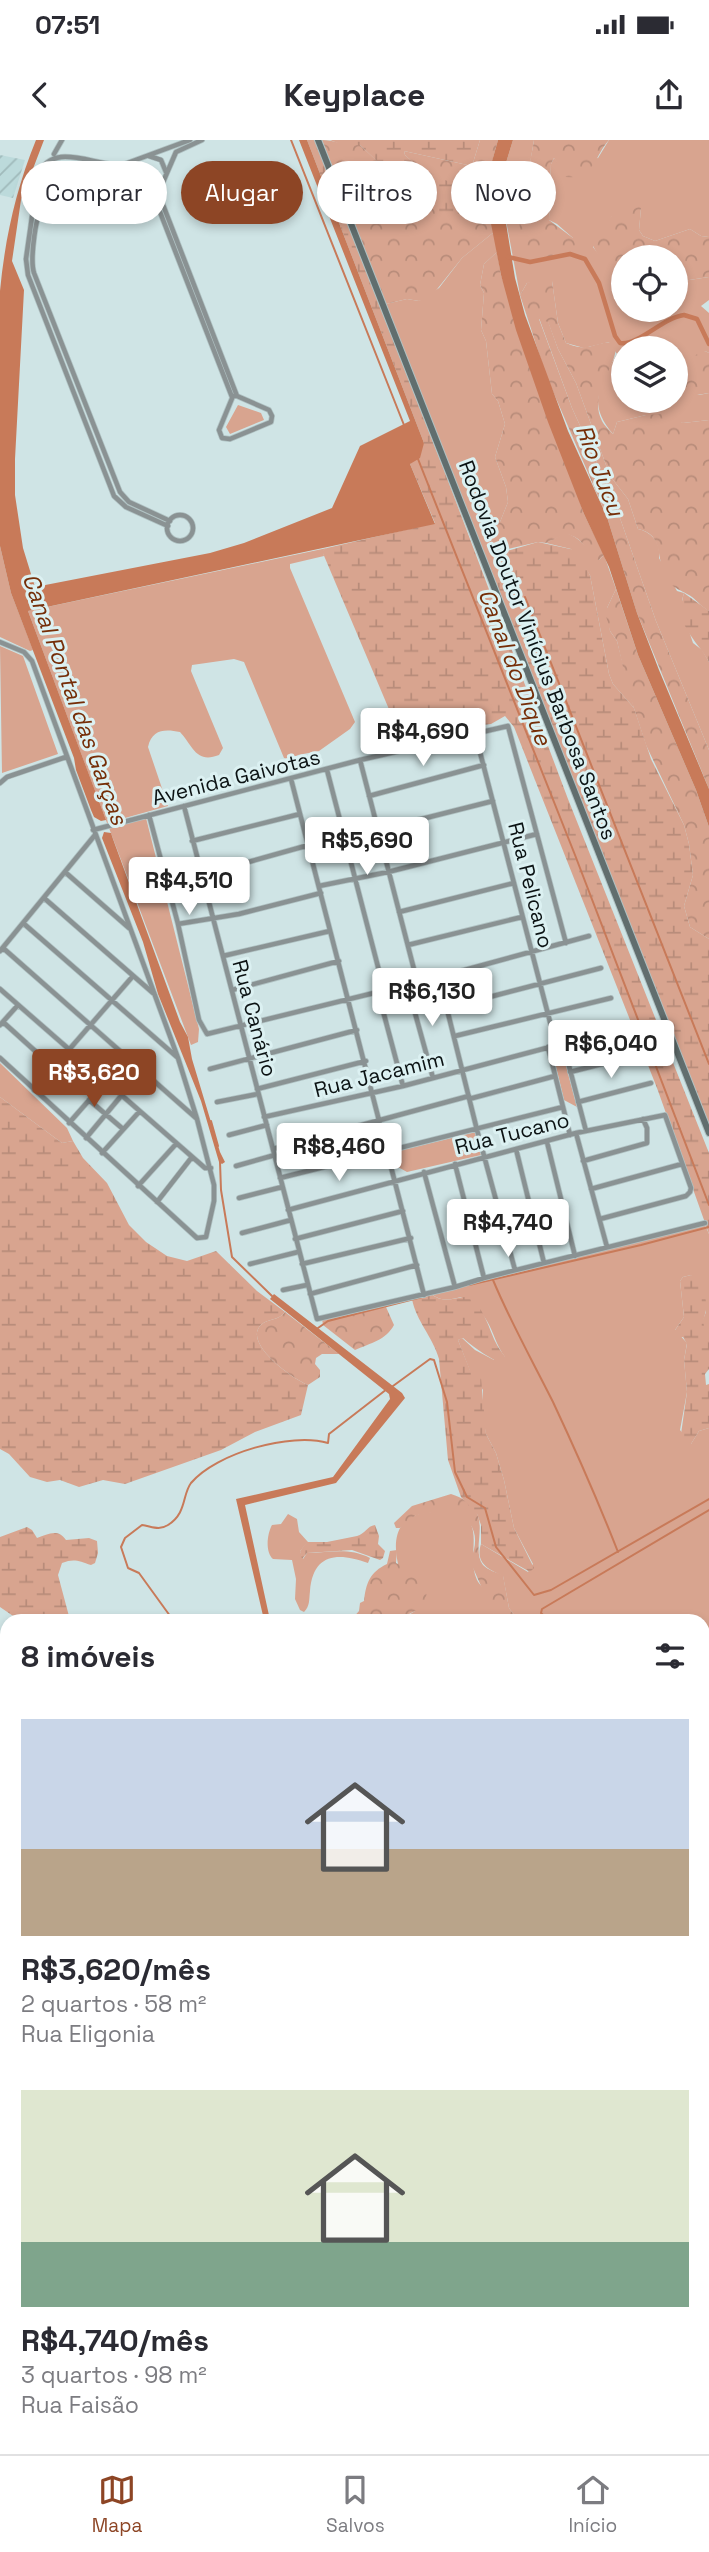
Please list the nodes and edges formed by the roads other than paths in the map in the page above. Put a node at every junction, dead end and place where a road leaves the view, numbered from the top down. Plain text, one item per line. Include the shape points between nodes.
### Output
1 (63, 140) edge
2 (190, 140) edge
3 (202, 140) edge
4 (318, 140) edge
5 (68, 150) junction
6 (54, 155) junction
7 (144, 157) junction
8 (47, 161) edge
9 (162, 161) edge
10 (167, 172) edge
11 (167, 223) edge
12 (31, 224) edge
13 (37, 224) edge
14 (235, 396) junction
15 (169, 523) junction
16 (0, 642) edge
17 (475, 733) junction
18 (66, 757) junction
19 (360, 760) junction
20 (484, 765) junction
21 (327, 770) junction
22 (291, 779) junction
23 (0, 783) edge
24 (369, 796) junction
25 (493, 801) junction
26 (184, 806) junction
27 (300, 814) junction
28 (149, 816) junction
29 (378, 830) junction
30 (96, 831) junction
31 (537, 834) junction
32 (192, 841) junction
33 (503, 842) junction
34 (309, 845) junction
35 (65, 872) junction
36 (388, 872) junction
37 (201, 875) junction
38 (354, 880) junction
39 (514, 883) junction
40 (320, 889) junction
41 (44, 898) junction
42 (399, 912) junction
43 (523, 917) junction
44 (213, 919) junction
45 (23, 923) junction
46 (177, 924) junction
47 (130, 929) junction
48 (330, 931) junction
49 (589, 936) dead end
50 (566, 943) junction
51 (408, 945) junction
52 (1, 949) edge
53 (532, 952) junction
54 (223, 956) junction
55 (339, 961) junction
56 (601, 968) dead end
57 (133, 976) junction
58 (439, 977) junction
59 (417, 981) junction
60 (540, 984) junction
61 (407, 985) junction
62 (0, 989) edge
63 (231, 990) junction
64 (381, 991) junction
65 (153, 993) junction
66 (349, 998) junction
67 (611, 998) dead end
68 (112, 1000) junction
69 (18, 1005) junction
70 (447, 1008) junction
71 (548, 1014) junction
72 (1, 1024) edge
73 (91, 1025) junction
74 (241, 1026) junction
75 (622, 1028) dead end
76 (357, 1030) junction
77 (455, 1037) junction
78 (563, 1043) junction
79 (556, 1045) junction
80 (548, 1047) junction
81 (69, 1050) junction
82 (641, 1054) dead end
83 (0, 1058) edge
84 (178, 1058) junction
85 (249, 1059) junction
86 (366, 1061) junction
87 (54, 1068) junction
88 (462, 1068) junction
89 (210, 1069) dead end
90 (570, 1072) junction
91 (555, 1076) junction
92 (433, 1078) junction
93 (105, 1082) junction
94 (651, 1083) dead end
95 (402, 1086) junction
96 (34, 1090) junction
97 (258, 1091) junction
98 (373, 1093) junction
99 (121, 1096) junction
100 (469, 1098) junction
101 (89, 1100) junction
102 (217, 1102) dead end
103 (578, 1102) junction
104 (563, 1107) junction
105 (138, 1112) junction
106 (106, 1115) junction
107 (264, 1117) junction
108 (197, 1119) junction
109 (643, 1119) junction
110 (380, 1121) junction
111 (69, 1123) junction
112 (267, 1125) junction
113 (123, 1129) junction
114 (477, 1130) junction
115 (586, 1131) junction
116 (709, 1133) edge
117 (573, 1134) junction
118 (229, 1135) dead end
119 (86, 1138) junction
120 (547, 1142) junction
121 (176, 1144) junction
122 (516, 1149) junction
123 (388, 1150) junction
124 (274, 1152) junction
125 (102, 1153) junction
126 (192, 1157) junction
127 (484, 1158) junction
128 (583, 1161) junction
129 (454, 1164) junction
130 (682, 1164) junction
131 (236, 1166) dead end
132 (211, 1168) junction
133 (424, 1172) junction
134 (280, 1178) junction
135 (396, 1180) junction
136 (138, 1186) junction
137 (282, 1187) junction
138 (591, 1189) junction
139 (239, 1198) dead end
140 (157, 1202) junction
141 (288, 1210) junction
142 (403, 1211) junction
143 (600, 1219) junction
144 (290, 1220) junction
145 (705, 1223) dead end
146 (242, 1233) dead end
147 (411, 1238) junction
148 (295, 1239) junction
149 (607, 1247) junction
150 (298, 1252) junction
151 (575, 1255) junction
152 (544, 1263) junction
153 (250, 1264) dead end
154 (302, 1264) junction
155 (417, 1265) junction
156 (515, 1270) junction
157 (484, 1278) junction
158 (307, 1285) junction
159 (455, 1287) junction
160 (283, 1290) dead end
161 (310, 1294) junction
162 (424, 1295) junction

1 - 5 street
1 - 6 street
2 - 7 street
3 - 10 street via 176,152
4 - 116 main road, Rodovia Doutor Vinícius Barbosa Santos
5 - 6 street
5 - 7 street via 118,166
6 - 8 street
7 - 9 street
11 - 14 street
12 - 15 street via 28,275 114,496 126,507
13 - 15 street via 34,273 120,492 129,502
14 - 14 street via 219,430 226,440 272,420 269,410
15 - 15 street via 169,534 178,541 193,532 187,517 179,515
16 - 18 street via 22,650 31,659
17 - 19 street, Avenida Gaivotas
17 - 20 street, Rua Pelicano
17 - 31 street, Avenida Gaivotas via 510,727
18 - 23 street
18 - 30 street
19 - 21 street, Avenida Gaivotas
19 - 24 street
20 - 24 street
20 - 25 street, Rua Pelicano
21 - 22 street, Avenida Gaivotas
21 - 38 street
22 - 26 street, Avenida Gaivotas
22 - 27 street
24 - 29 street
25 - 29 street
25 - 33 street, Rua Pelicano
26 - 28 street, Avenida Gaivotas
26 - 32 street, Rua Canário
27 - 32 street
27 - 34 street
28 - 30 street, Avenida Gaivotas
28 - 46 street
29 - 36 street
30 - 35 street
30 - 47 street
31 - 33 street
31 - 50 street
32 - 37 street, Rua Canário
33 - 36 street
33 - 39 street, Rua Pelicano
34 - 37 street
34 - 40 street
35 - 41 street
35 - 47 street
36 - 38 street
36 - 42 street
37 - 44 street, Rua Canário
38 - 40 street
38 - 64 street
39 - 42 street
39 - 43 street, Rua Pelicano
40 - 44 street
40 - 48 street
41 - 45 street
41 - 57 street
42 - 51 street
43 - 51 street
43 - 53 street, Rua Pelicano
44 - 46 street
44 - 54 street, Rua Canário
45 - 52 street
45 - 68 street
46 - 74 street via 205,1032 211,1035
47 - 65 street
48 - 54 street
48 - 55 street
49 - 50 street
50 - 53 street
51 - 59 street
52 - 73 street
53 - 58 street
53 - 60 street, Rua Pelicano
54 - 63 street, Rua Canário
55 - 63 street
55 - 66 street
56 - 60 street
57 - 65 street
57 - 68 street
58 - 59 street
58 - 70 street
59 - 61 street
60 - 70 street
60 - 71 street, Rua Pelicano
61 - 64 street
61 - 92 street
62 - 69 street
63 - 74 street, Rua Canário
64 - 66 street
64 - 95 street
65 - 84 street
66 - 74 street
66 - 76 street
67 - 71 street
68 - 73 street
68 - 84 street
69 - 72 street
69 - 81 street
70 - 77 street
71 - 77 street
71 - 79 street, Rua Pelicano
72 - 87 street
73 - 81 street
73 - 108 street
74 - 85 street, Rua Canário
75 - 78 street, Rua Jacamim
76 - 85 street
76 - 86 street
77 - 88 street
78 - 79 street, Rua Jacamim
78 - 90 street
79 - 80 street, Rua Jacamim
80 - 88 street, Rua Jacamim
80 - 91 street
81 - 87 street
81 - 93 street
82 - 90 street
83 - 96 street
84 - 108 street
85 - 89 street
85 - 97 street, Rua Canário
86 - 97 street
86 - 98 street
87 - 96 street
88 - 92 street, Rua Jacamim
88 - 100 street
90 - 103 street
91 - 100 street
91 - 104 street
92 - 95 street, Rua Jacamim
93 - 99 street
93 - 101 street
94 - 103 street
95 - 98 street, Rua Jacamim
96 - 111 street
97 - 102 street
97 - 107 street, Rua Canário
98 - 107 street, Rua Jacamim
98 - 110 street
99 - 105 street
99 - 106 street
100 - 110 street
100 - 114 street
101 - 106 street
101 - 111 street
103 - 115 street
104 - 114 street
104 - 117 street
105 - 113 street
105 - 121 street
106 - 113 street
106 - 119 street
107 - 112 street, Rua Canário
108 - 132 street
109 - 115 street, Rua Tucano
109 - 128 street via 647,1143
109 - 130 street, Rua Tucano via 665,1115
110 - 123 street
110 - 124 street
111 - 119 street
112 - 118 street
112 - 124 street, Rua Canário
113 - 125 street
114 - 123 street
114 - 127 street
115 - 117 street, Rua Tucano
117 - 120 street, Rua Tucano
117 - 128 street
119 - 125 street
120 - 122 street, Rua Tucano
120 - 151 street
121 - 126 street
121 - 136 street
122 - 127 street, Rua Tucano
122 - 152 street
123 - 134 street
123 - 135 street
124 - 131 street
124 - 134 street, Rua Canário
125 - 136 street
126 - 132 street
126 - 140 street
127 - 129 street, Rua Tucano
127 - 156 street
128 - 138 street
129 - 133 street, Rua Tucano
129 - 157 street
130 - 138 street
130 - 143 street via 690,1192 687,1196
132 - 140 street via 214,1201 208,1233 202,1239
133 - 135 street, Rua Tucano
133 - 159 street
134 - 137 street, Rua Canário
135 - 141 street, Rua Tucano
135 - 142 street
136 - 140 street
137 - 139 street
137 - 141 street, Rua Canário
138 - 143 street
141 - 144 street, Rua Canário
142 - 147 street
142 - 148 street
143 - 149 street
144 - 146 street
144 - 148 street, Rua Canário
145 - 149 street
147 - 154 street
147 - 155 street
148 - 150 street, Rua Canário
149 - 151 street
150 - 153 street
150 - 154 street, Rua Canário
151 - 152 street
152 - 156 street
154 - 158 street, Rua Canário
155 - 161 street
155 - 162 street
156 - 157 street
157 - 159 street
158 - 160 street
158 - 161 street, Rua Canário
159 - 162 street
161 - 162 street, Rua Canário via 317,1319

